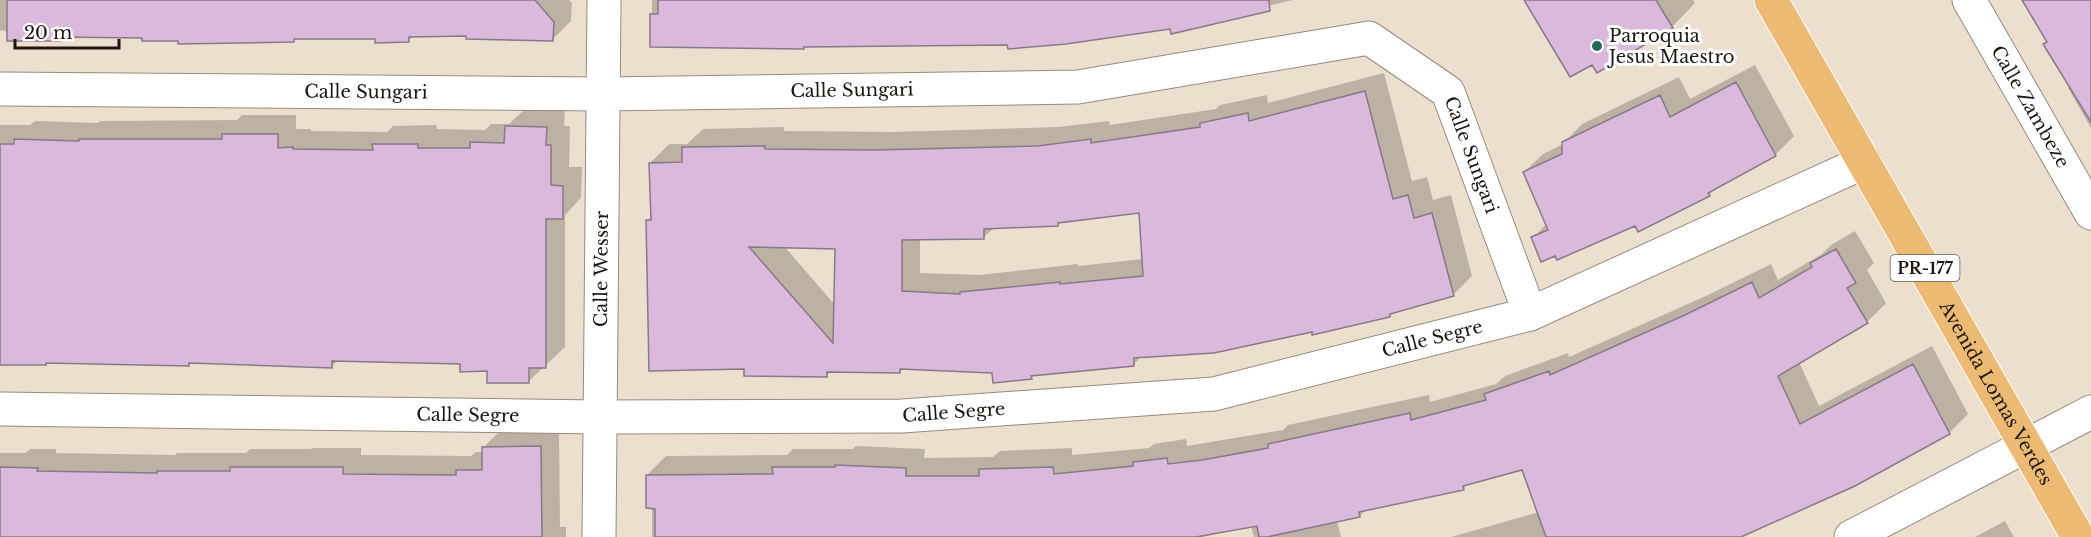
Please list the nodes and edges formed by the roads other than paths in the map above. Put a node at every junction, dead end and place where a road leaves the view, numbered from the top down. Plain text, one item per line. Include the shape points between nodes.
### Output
1 (604, 0) edge
2 (1772, 0) edge
3 (1969, 0) edge
4 (0, 89) edge
5 (603, 94) junction
6 (1864, 162) junction
7 (2091, 213) edge
8 (1530, 314) junction
9 (0, 409) edge
10 (2091, 412) edge
11 (599, 417) junction
12 (2027, 447) junction
13 (599, 537) edge
14 (1851, 537) edge
15 (2078, 537) edge

1 - 5 street, Calle Wesser
2 - 6 main road, Avenida Lomas Verdes / PR-177
3 - 7 street, Calle Zambeze
4 - 5 street, Calle Sungari
5 - 8 street, Calle Sungari via 1078,87 1369,38 1448,92
5 - 11 street, Calle Wesser
6 - 8 street, Calle Segre
6 - 12 main road, Avenida Lomas Verdes / PR-177
8 - 11 street, Calle Segre via 1214,394 902,416
9 - 11 street, Calle Segre
10 - 12 street
11 - 13 street, Calle Wesser
12 - 14 street
12 - 15 main road, Avenida Lomas Verdes / PR-177

